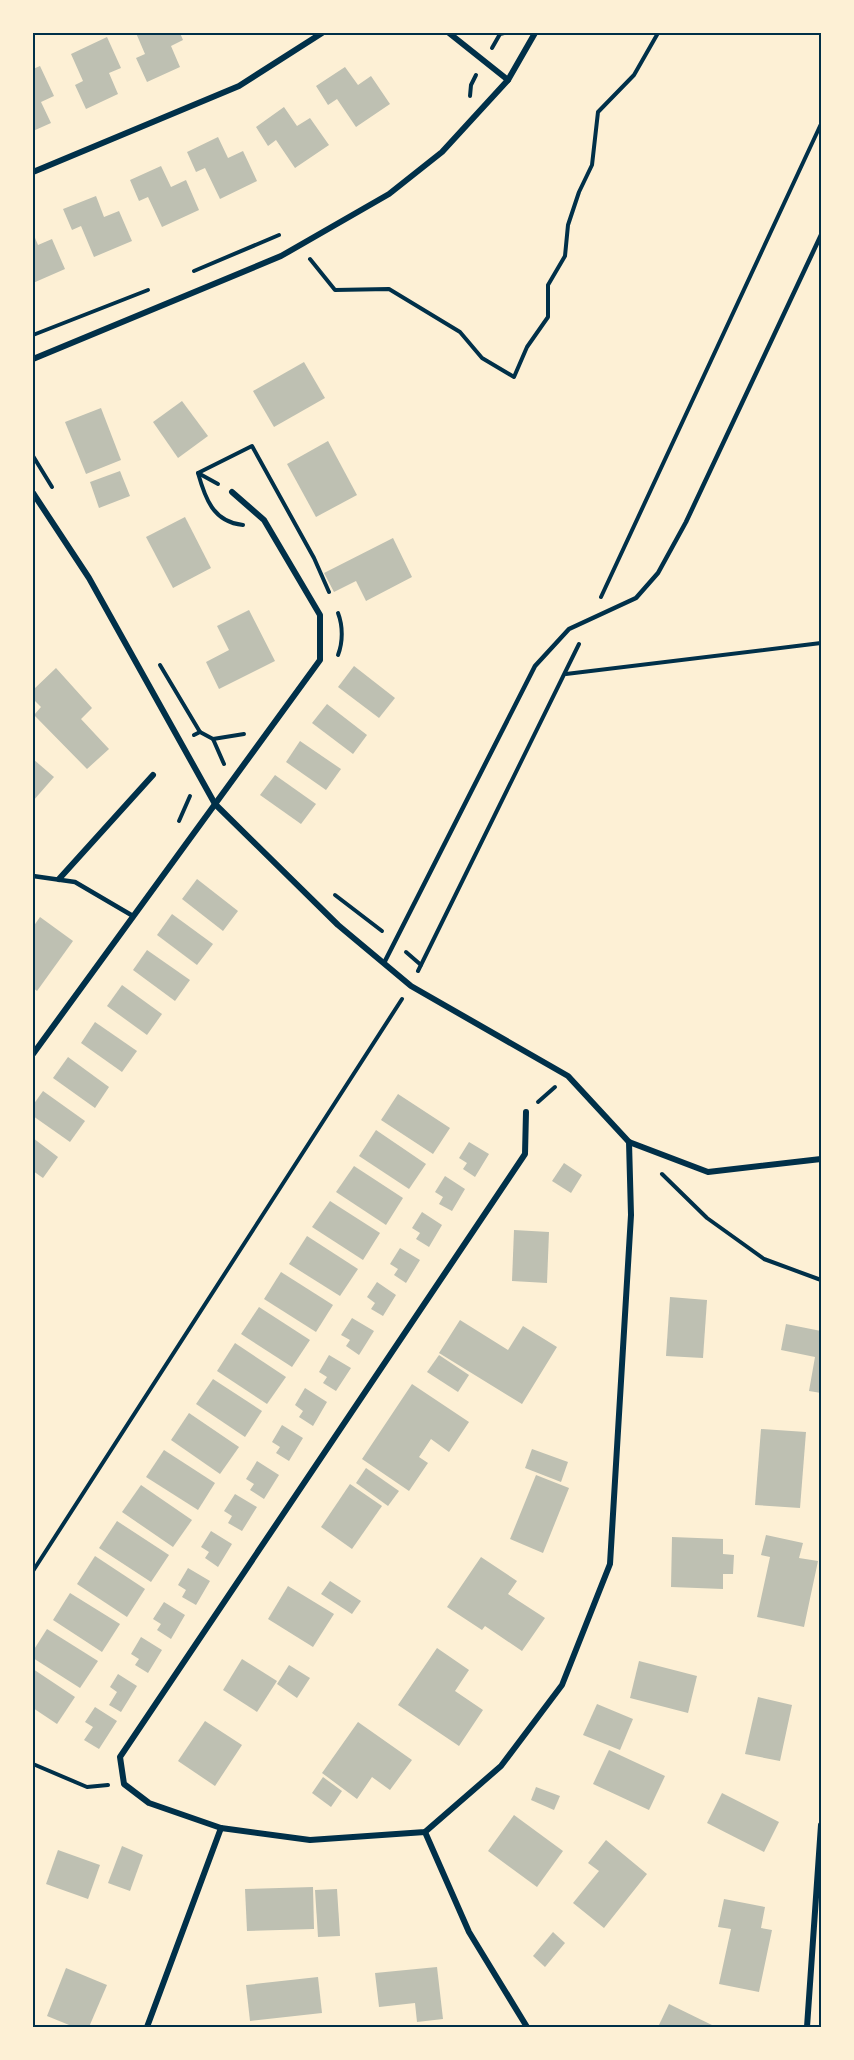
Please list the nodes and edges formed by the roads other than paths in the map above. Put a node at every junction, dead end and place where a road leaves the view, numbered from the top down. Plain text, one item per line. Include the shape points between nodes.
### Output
1 (322, 33) edge
2 (450, 33) edge
3 (535, 33) edge
4 (508, 80) junction
5 (33, 172) edge
6 (821, 235) edge
7 (33, 359) edge
8 (232, 492) road end
9 (33, 494) edge
10 (153, 775) dead end
11 (215, 804) junction
12 (33, 876) edge
13 (59, 879) junction
14 (133, 916) junction
15 (384, 963) junction
16 (33, 1054) edge
17 (526, 1112) road end
18 (628, 1142) junction
19 (821, 1159) edge
20 (821, 1825) edge
21 (221, 1828) junction
22 (425, 1832) junction
23 (147, 2027) edge
24 (527, 2027) edge
25 (807, 2027) edge

1 - 5 street via 239,86
2 - 4 street
3 - 4 street
4 - 7 street via 433,159 389,194 281,256
6 - 15 lane via 686,522 657,573 636,598 569,629 535,666
8 - 11 street via 264,520 320,615 320,660
9 - 11 street via 89,578
10 - 13 street
11 - 14 street
11 - 15 street via 338,924
12 - 13 lane
13 - 14 lane via 75,882
14 - 16 street
15 - 18 street via 411,986 568,1076
17 - 21 street via 525,1154 120,1757 124,1784 149,1803
18 - 19 street via 708,1172
18 - 22 street via 631,1215 610,1564 562,1685 501,1766
20 - 25 street
21 - 22 street via 310,1840
21 - 23 street
22 - 24 street via 469,1932

